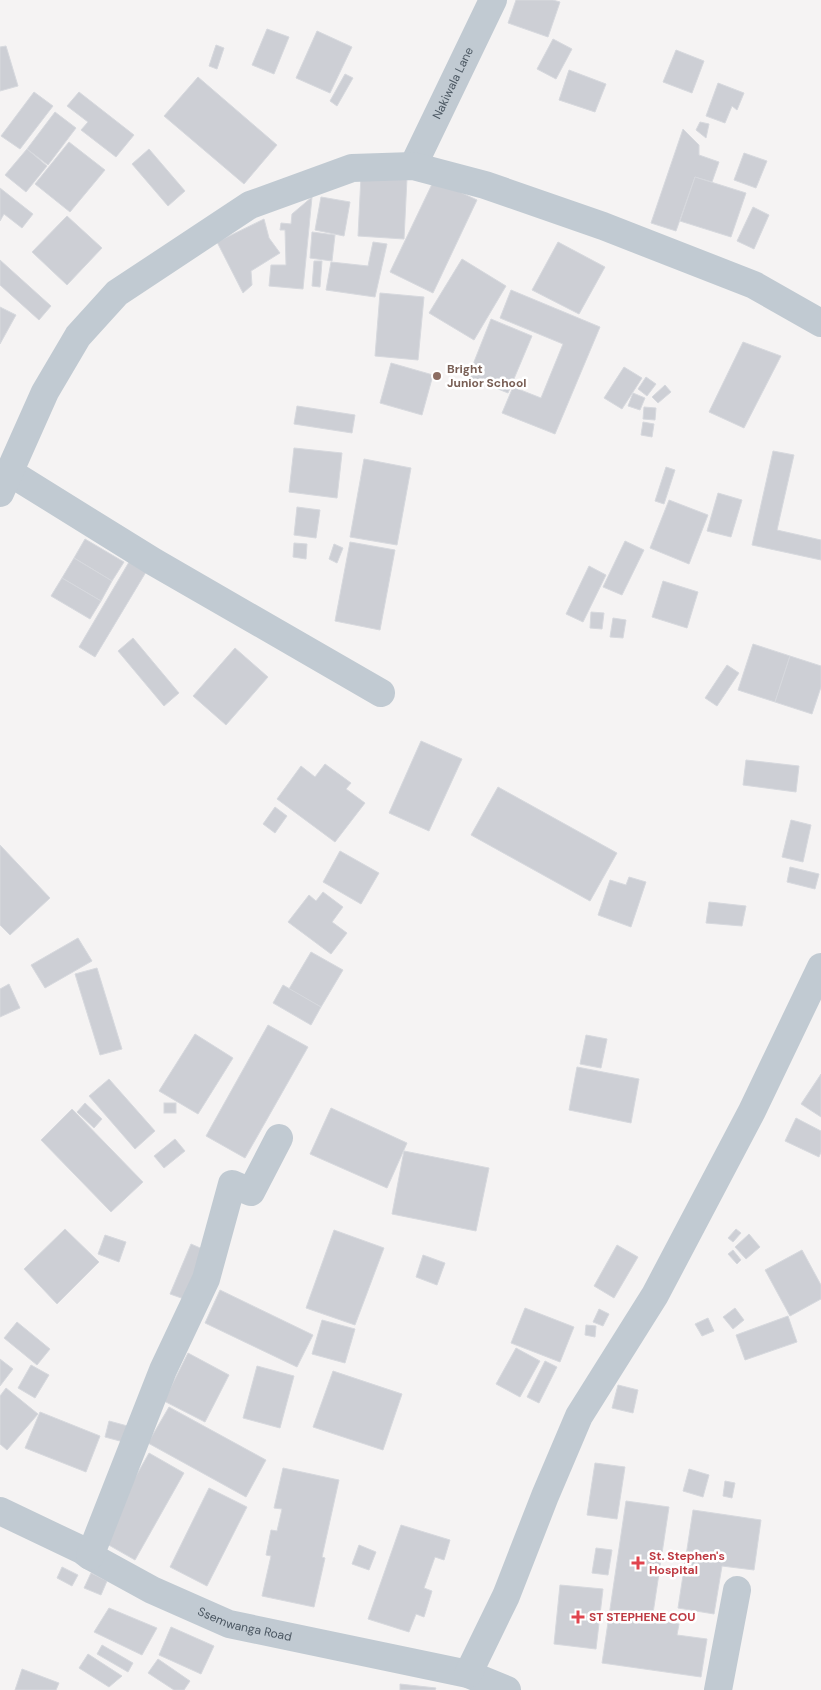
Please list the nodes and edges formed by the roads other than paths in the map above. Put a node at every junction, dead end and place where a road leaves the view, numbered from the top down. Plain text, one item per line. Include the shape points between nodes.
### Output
1 (493, 0) edge
2 (412, 166) junction
3 (821, 323) edge
4 (5, 482) edge
5 (381, 693) dead end
6 (821, 967) edge
7 (279, 1138) dead end
8 (3, 1517) edge
9 (90, 1556) junction
10 (737, 1590) dead end
11 (468, 1674) junction
12 (507, 1690) edge
13 (718, 1690) edge

1 - 2 street, Nakiwala Lane
2 - 3 street via 484,185 602,226 754,285
2 - 4 street via 352,168 250,205 117,292 78,336 45,392
4 - 5 street via 154,562
6 - 11 street via 752,1111 655,1295 580,1416 506,1596
7 - 9 street via 251,1192 232,1184 206,1279 163,1370
8 - 9 street, Ssemwanga Road
9 - 11 street, Ssemwanga Road via 152,1590 229,1624
10 - 13 street
11 - 12 street, Ssemwanga Road

